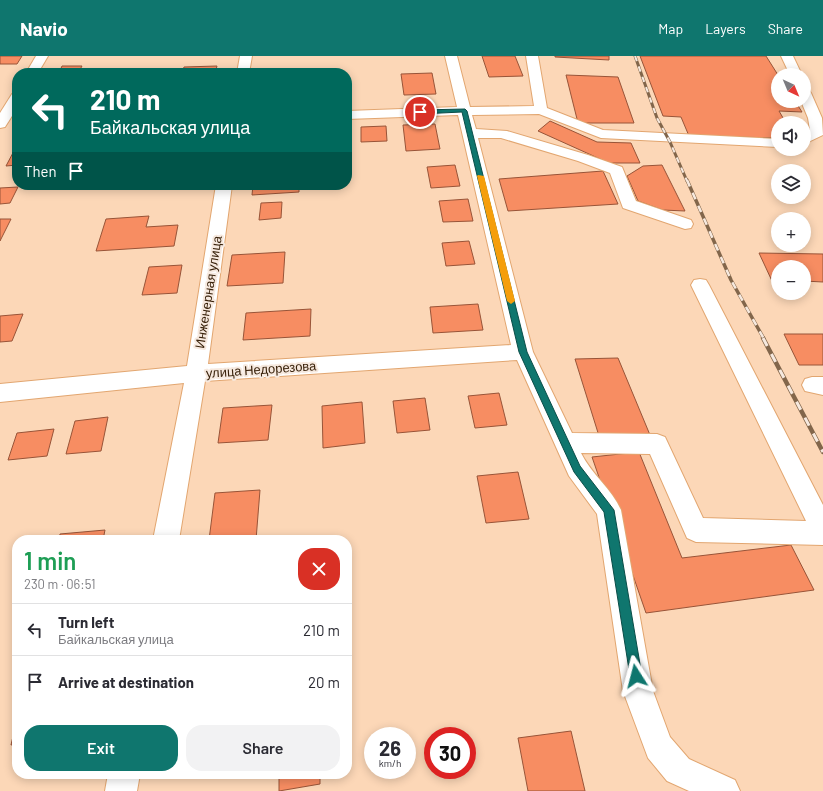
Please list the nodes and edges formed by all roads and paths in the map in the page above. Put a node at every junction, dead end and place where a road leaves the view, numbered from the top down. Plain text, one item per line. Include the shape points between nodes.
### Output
1 (42, 56) edge
2 (246, 56) edge
3 (451, 56) edge
4 (532, 56) edge
5 (787, 56) edge
6 (35, 68) edge
7 (244, 68) edge
8 (793, 68) edge
9 (12, 108) edge
10 (811, 108) edge
11 (541, 110) junction
12 (465, 111) junction
13 (352, 115) edge
14 (4, 128) edge
15 (470, 133) junction
16 (811, 136) edge
17 (771, 143) edge
18 (223, 190) edge
19 (686, 224) dead end
20 (700, 284) dead end
21 (523, 352) junction
22 (196, 373) junction
23 (0, 393) edge
24 (565, 442) junction
25 (823, 531) edge
26 (167, 535) edge
27 (123, 779) edge
28 (121, 791) edge
29 (724, 791) edge

1 - 6 street
2 - 7 street
3 - 12 street
4 - 11 street
5 - 8 street
9 - 14 street
10 - 16 street via 818,132
11 - 12 street
11 - 17 street via 601,134
12 - 13 street
12 - 15 street
15 - 19 street via 502,134 617,170 629,204
15 - 21 street
18 - 22 street, Инженерная улица
20 - 25 street
21 - 22 street, улица Недорезова
21 - 24 street
22 - 23 street, улица Недорезова
22 - 26 street, Инженерная улица
24 - 25 street via 657,444 696,530
24 - 29 street via 577,469 609,510 638,691 659,747 678,770
27 - 28 street

